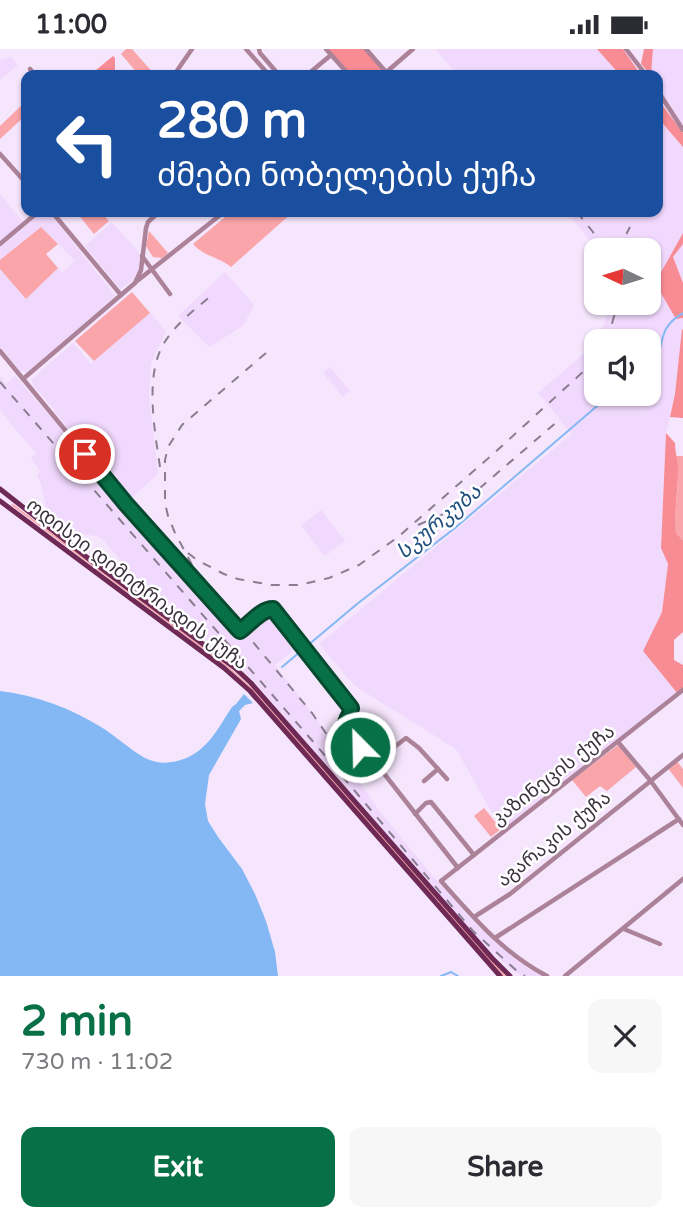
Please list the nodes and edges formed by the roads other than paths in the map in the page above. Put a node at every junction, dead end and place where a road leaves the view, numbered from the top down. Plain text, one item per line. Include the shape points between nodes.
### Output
1 (192, 49) edge
2 (246, 49) edge
3 (259, 49) edge
4 (326, 49) edge
5 (366, 49) edge
6 (413, 49) edge
7 (626, 49) edge
8 (331, 55) junction
9 (272, 67) junction
10 (177, 70) edge
11 (264, 70) edge
12 (270, 70) edge
13 (275, 70) edge
14 (313, 70) edge
15 (344, 70) edge
16 (381, 70) edge
17 (389, 70) edge
18 (642, 70) edge
19 (663, 98) edge
20 (683, 130) edge
21 (0, 154) edge
22 (21, 177) edge
23 (32, 217) edge
24 (56, 217) edge
25 (154, 217) edge
26 (218, 217) edge
27 (0, 244) edge
28 (142, 255) junction
29 (152, 270) junction
30 (135, 283) junction
31 (170, 294) dead end
32 (121, 295) junction
33 (0, 351) edge
34 (23, 379) junction
35 (0, 489) edge
36 (10, 498) junction
37 (2, 502) edge
38 (683, 690) edge
39 (618, 742) junction
40 (683, 755) edge
41 (375, 762) junction
42 (438, 769) junction
43 (447, 779) dead end
44 (650, 780) junction
45 (424, 781) dead end
46 (415, 814) junction
47 (681, 822) edge
48 (474, 855) junction
49 (458, 869) junction
50 (683, 879) edge
51 (474, 917) junction
52 (624, 929) junction
53 (495, 938) junction
54 (660, 944) dead end
55 (500, 976) edge
56 (510, 976) edge
57 (547, 976) edge
58 (565, 976) edge

1 - 10 street
2 - 11 street
3 - 9 street
4 - 8 street
5 - 16 street
6 - 17 street
7 - 18 street
8 - 14 street
8 - 15 street
9 - 12 street
9 - 13 street
19 - 20 street
21 - 22 street
23 - 27 street
24 - 32 street
25 - 28 street via 148,222
26 - 29 street
28 - 29 street
28 - 30 street
29 - 30 street
29 - 31 street
30 - 32 street
32 - 34 street
33 - 34 street
34 - 41 street via 126,504 240,631 265,608 273,609 351,708 347,731
35 - 36 main road, ოდისეი დიმიტრიადის ქუჩა
36 - 37 main road
36 - 56 main road, ოდისეი დიმიტრიადის ქუჩა via 251,683
37 - 55 main road, ოდისეი დიმიტრიადის ქუჩა via 250,691
38 - 39 street, კაზინეცის ქუჩა
39 - 44 street
39 - 48 street, კაზინეცის ქუჩა
40 - 44 street, აგარაკის ქუჩა
41 - 42 street via 406,738
41 - 46 street
42 - 43 street
42 - 45 street
44 - 47 street
44 - 51 street, აგარაკის ქუჩა via 510,894
46 - 48 street via 431,802
46 - 49 street
47 - 53 street
48 - 49 street, კაზინეცის ქუჩა
49 - 51 street, კაზინეცის ქუჩა via 441,881
50 - 52 street
51 - 53 street
52 - 54 street
52 - 58 street
53 - 57 street

